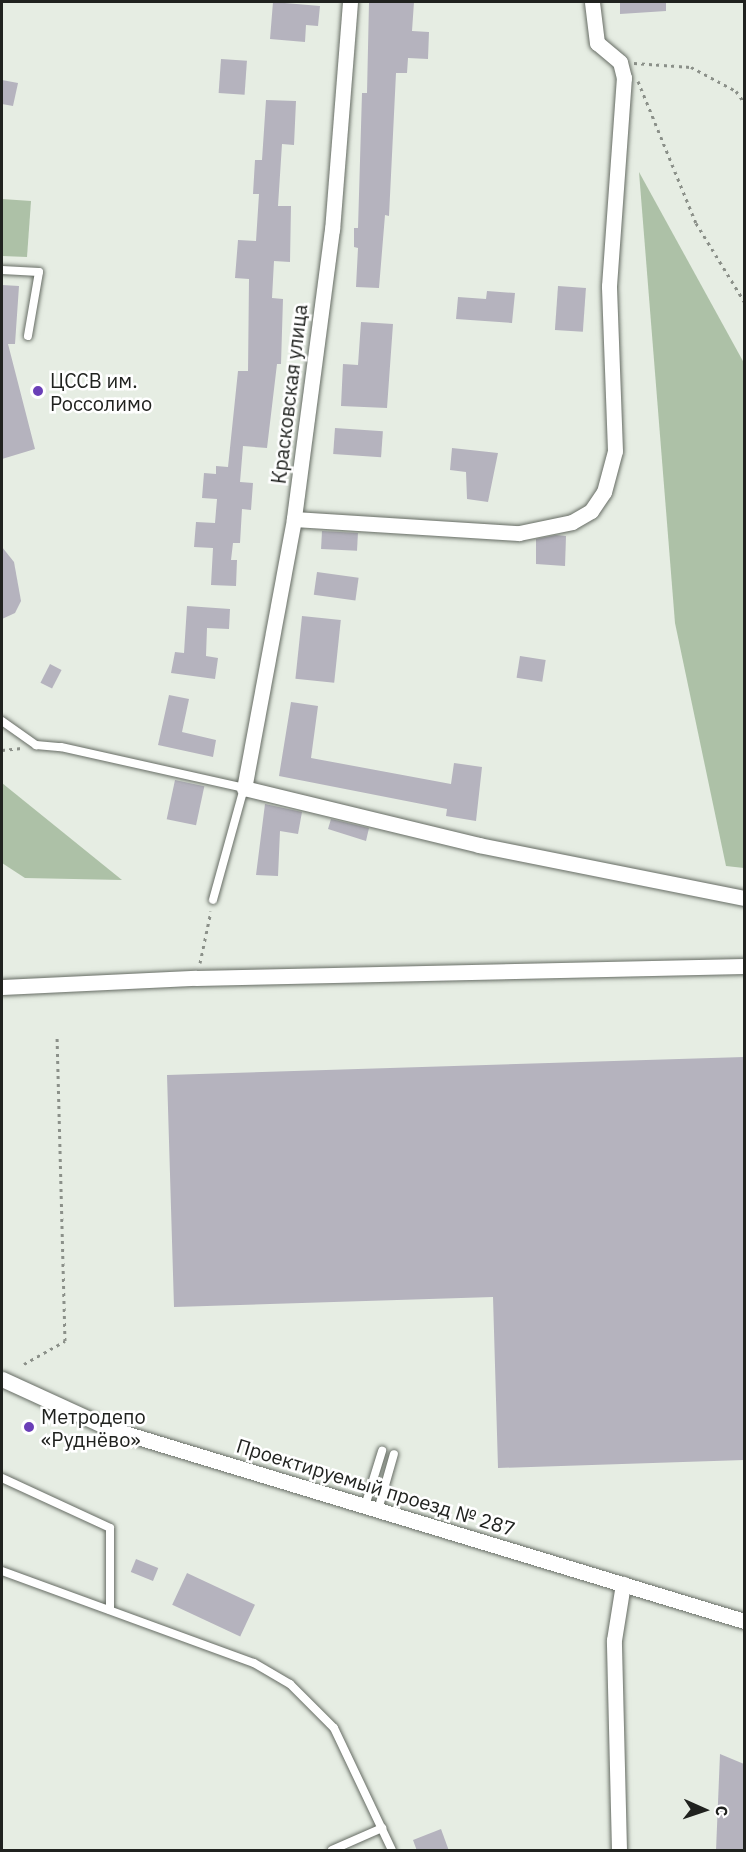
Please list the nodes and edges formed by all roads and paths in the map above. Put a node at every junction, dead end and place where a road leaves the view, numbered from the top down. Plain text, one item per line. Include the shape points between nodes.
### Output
1 (350, 2) edge
2 (592, 2) edge
3 (620, 62) junction
4 (744, 102) edge
5 (2, 270) edge
6 (744, 301) edge
7 (28, 336) dead end
8 (294, 519) junction
9 (2, 721) edge
10 (36, 745) junction
11 (2, 750) edge
12 (244, 788) junction
13 (744, 898) edge
14 (213, 900) joint
15 (199, 965) dead end
16 (744, 966) edge
17 (2, 987) edge
18 (57, 1038) dead end
19 (24, 1364) dead end
20 (2, 1379) edge
21 (382, 1451) dead end
22 (394, 1454) dead end
23 (2, 1478) edge
24 (372, 1508) junction
25 (2, 1570) edge
26 (623, 1584) junction
27 (110, 1610) junction
28 (744, 1621) edge
29 (382, 1828) junction
30 (332, 1851) edge
31 (392, 1851) edge
32 (619, 1851) edge

1 - 8 street, Красковская улица via 332,230
2 - 3 street via 597,43
3 - 4 path via 691,67 736,91
3 - 6 path via 642,85 696,223
3 - 8 street via 624,78 609,286 615,452 604,492 591,511 572,522 519,533
5 - 7 lane via 39,272
8 - 12 street, Красковская улица
9 - 10 lane
10 - 11 path
10 - 12 lane via 61,747
12 - 13 street via 479,845
12 - 14 lane
14 - 15 path
16 - 17 street via 196,978
18 - 19 path via 65,1341
20 - 24 street, Проектируемый проезд № 287 via 111,1429
21 - 24 lane
22 - 24 lane
23 - 27 lane via 110,1528
24 - 26 street, Проектируемый проезд № 287
25 - 27 lane
26 - 28 street, Проектируемый проезд № 287
26 - 32 street via 614,1640
27 - 29 lane via 254,1664 290,1684 334,1728
29 - 30 lane
29 - 31 lane

